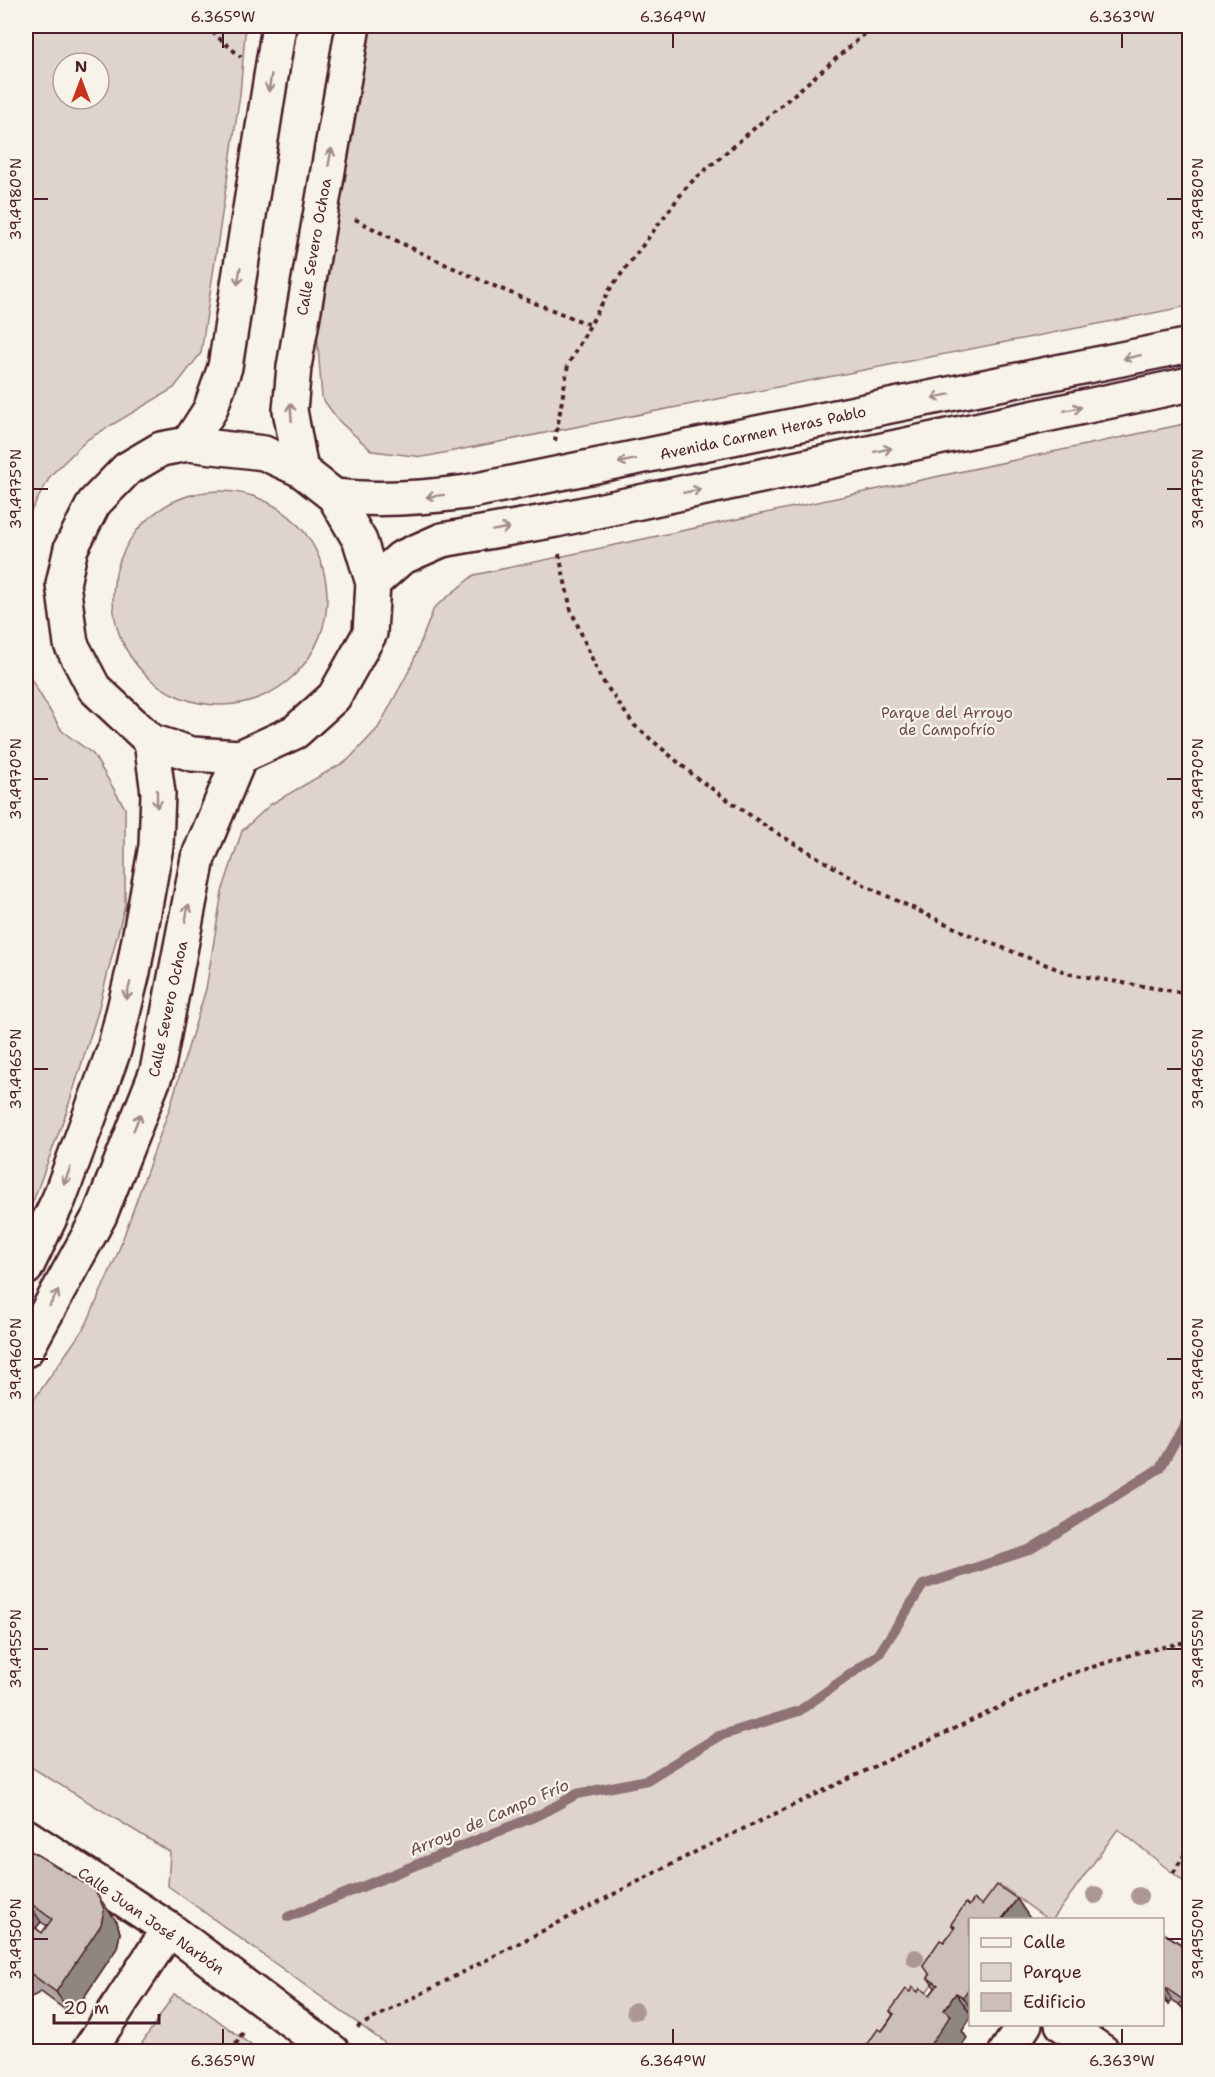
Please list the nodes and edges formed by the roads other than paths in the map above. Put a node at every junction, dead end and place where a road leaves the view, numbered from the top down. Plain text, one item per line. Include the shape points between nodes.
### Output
1 (279, 26) edge
2 (353, 26) edge
3 (1190, 345) edge
4 (1190, 384) edge
5 (188, 444) junction
6 (301, 470) junction
7 (334, 496) junction
8 (373, 583) junction
9 (151, 741) junction
10 (240, 757) junction
11 (26, 1268) edge
12 (26, 1350) edge
13 (26, 1836) edge
14 (169, 1929) junction
15 (1024, 2026) edge
16 (1064, 2026) edge
17 (328, 2048) edge
18 (88, 2052) edge
19 (1006, 2052) edge
20 (1103, 2052) edge

1 -> 5 main road via 225,368 210,410
6 -> 2 main road, Calle Severo Ochoa via 290,410 294,368
3 -> 7 main road, Avenida Carmen Heras Pablo via 548,477 426,497 368,500
8 -> 4 main road via 401,558 442,540 556,520
5 - 6 main road via 264,453
5 - 9 main road via 162,449 127,469 94,503 71,548 63,584 71,644 94,688
6 - 7 main road
7 - 8 main road via 360,542
8 - 10 main road via 370,633 334,697 295,732
9 - 10 main road via 192,754
9 -> 11 main road via 158,793 156,846 133,972 114,1050 59,1199
12 -> 10 main road, Calle Severo Ochoa via 100,1215 158,1071 198,858
13 - 14 main road, Calle Juan José Narbón
14 - 17 main road, Calle Juan José Narbón
14 - 18 main road
15 - 19 main road
16 - 20 main road

